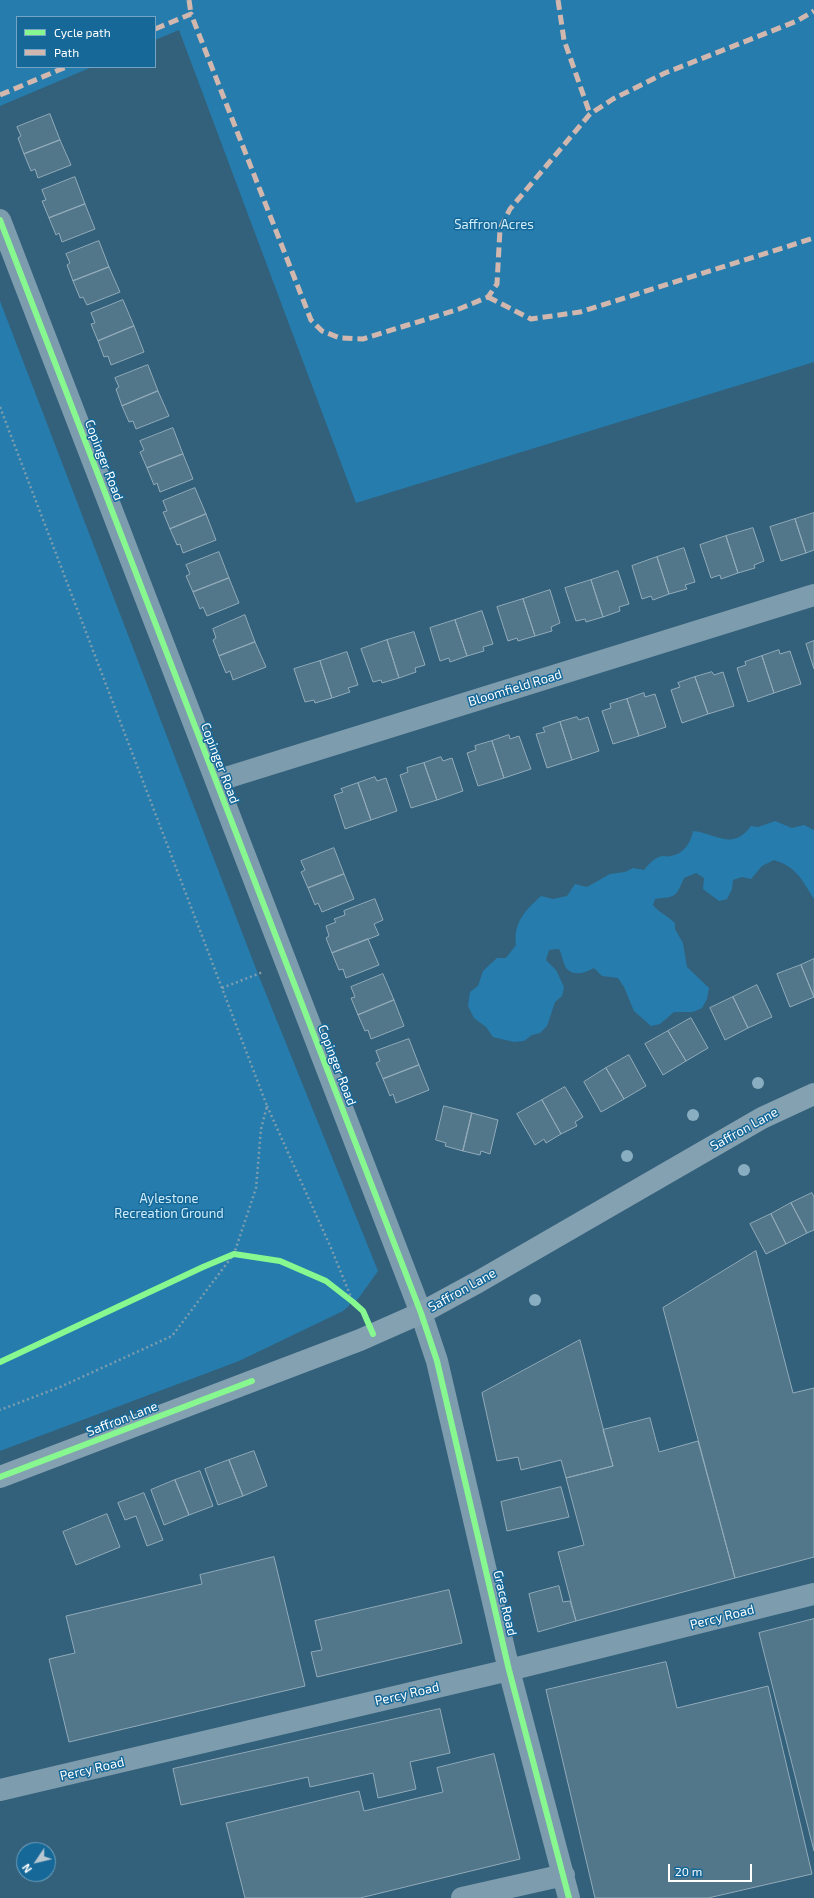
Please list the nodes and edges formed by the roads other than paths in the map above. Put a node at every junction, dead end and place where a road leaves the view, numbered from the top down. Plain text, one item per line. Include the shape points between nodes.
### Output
1 (0, 220) edge
2 (814, 595) edge
3 (216, 781) junction
4 (814, 1094) edge
5 (421, 1313) junction
6 (0, 1477) edge
7 (814, 1594) edge
8 (509, 1670) junction
9 (0, 1790) edge
10 (564, 1875) junction
11 (462, 1898) edge
12 (569, 1898) edge

1 - 3 street, Copinger Road
2 - 3 street, Bloomfield Road
3 - 5 street, Copinger Road
4 - 5 main road, Saffron Lane via 762,1118
5 - 6 main road, Saffron Lane via 373,1334
5 - 8 street, Grace Road via 437,1360
7 - 8 street, Percy Road
8 - 9 street, Percy Road
8 - 10 street, Grace Road
10 - 11 street
10 - 12 street, Grace Road

